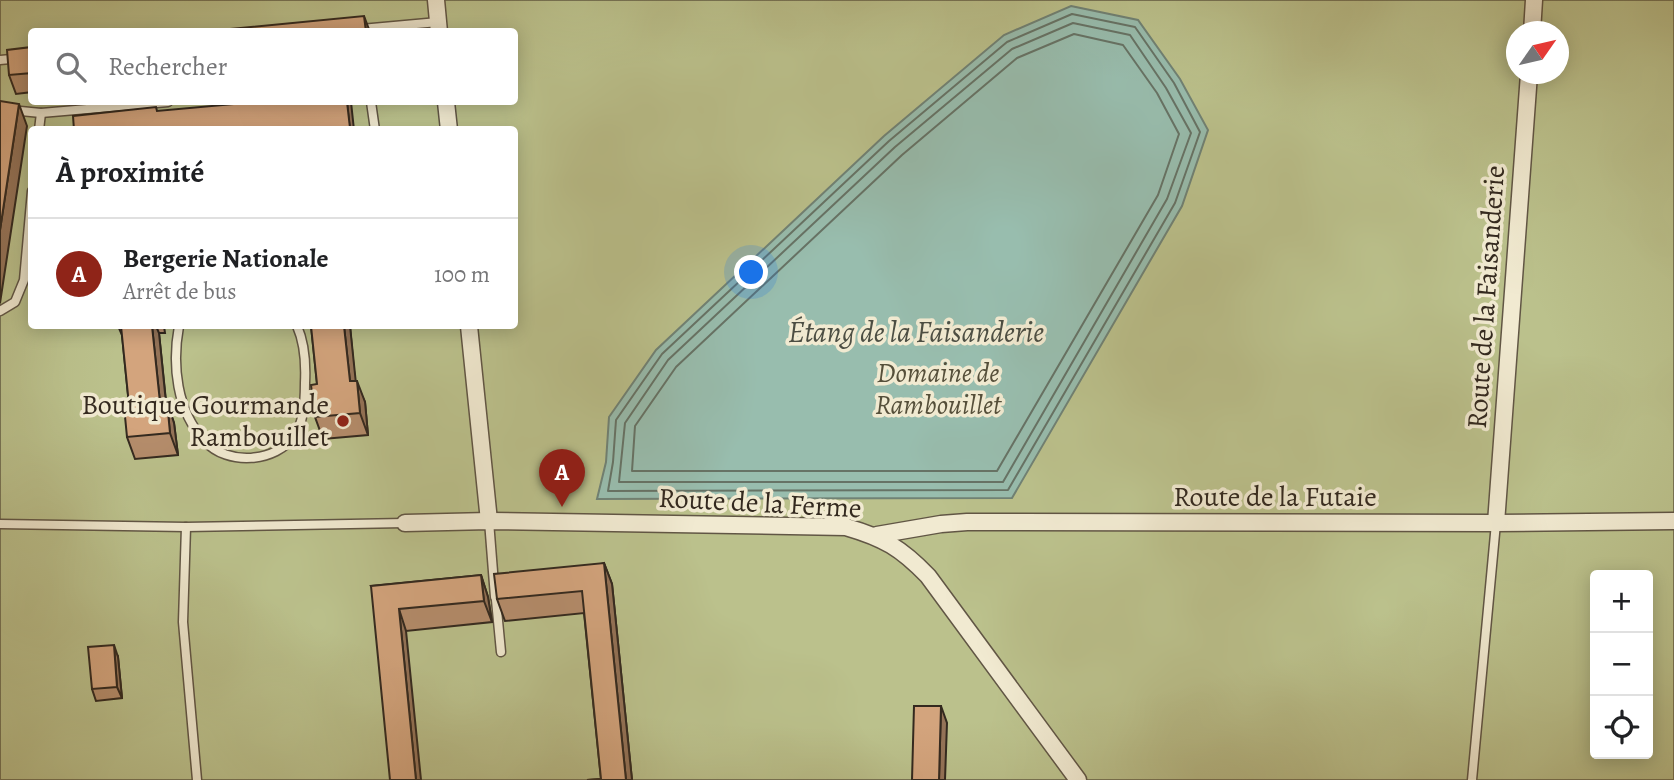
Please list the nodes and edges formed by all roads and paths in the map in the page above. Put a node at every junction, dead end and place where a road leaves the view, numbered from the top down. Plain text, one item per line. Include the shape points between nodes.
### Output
1 (436, 0) edge
2 (1534, 0) edge
3 (1533, 21) edge
4 (438, 27) edge
5 (398, 28) edge
6 (28, 57) edge
7 (0, 60) edge
8 (1528, 84) edge
9 (133, 105) edge
10 (371, 105) edge
11 (446, 105) edge
12 (0, 109) edge
13 (41, 113) junction
14 (39, 126) edge
15 (374, 126) edge
16 (449, 126) edge
17 (28, 235) edge
18 (0, 311) edge
19 (179, 329) edge
20 (299, 329) edge
21 (469, 329) edge
22 (489, 521) junction
23 (1674, 521) edge
24 (405, 523) joint
25 (1496, 523) junction
26 (0, 524) edge
27 (186, 527) junction
28 (877, 536) junction
29 (501, 652) dead end
30 (197, 780) edge
31 (1079, 780) edge
32 (1472, 780) edge

1 - 4 street
2 - 3 street
4 - 5 lane
6 - 7 lane
8 - 25 street, Route de la Faisanderie
9 - 13 lane
10 - 15 lane
11 - 16 street
12 - 13 lane
13 - 14 lane
17 - 18 lane via 24,279 15,302
19 - 20 lane via 177,382 188,415 205,443 238,457 262,457 279,450 295,435 306,368
21 - 22 street
22 - 24 street, Route de la Ferme
22 - 28 street, Route de la Ferme via 846,527
22 - 29 lane
23 - 25 street, Route de la Futaie
24 - 27 lane
25 - 28 street, Route de la Futaie via 967,523
25 - 32 lane
26 - 27 lane
27 - 30 lane via 183,622
28 - 31 street, Route de la Ferme via 907,554 928,576

